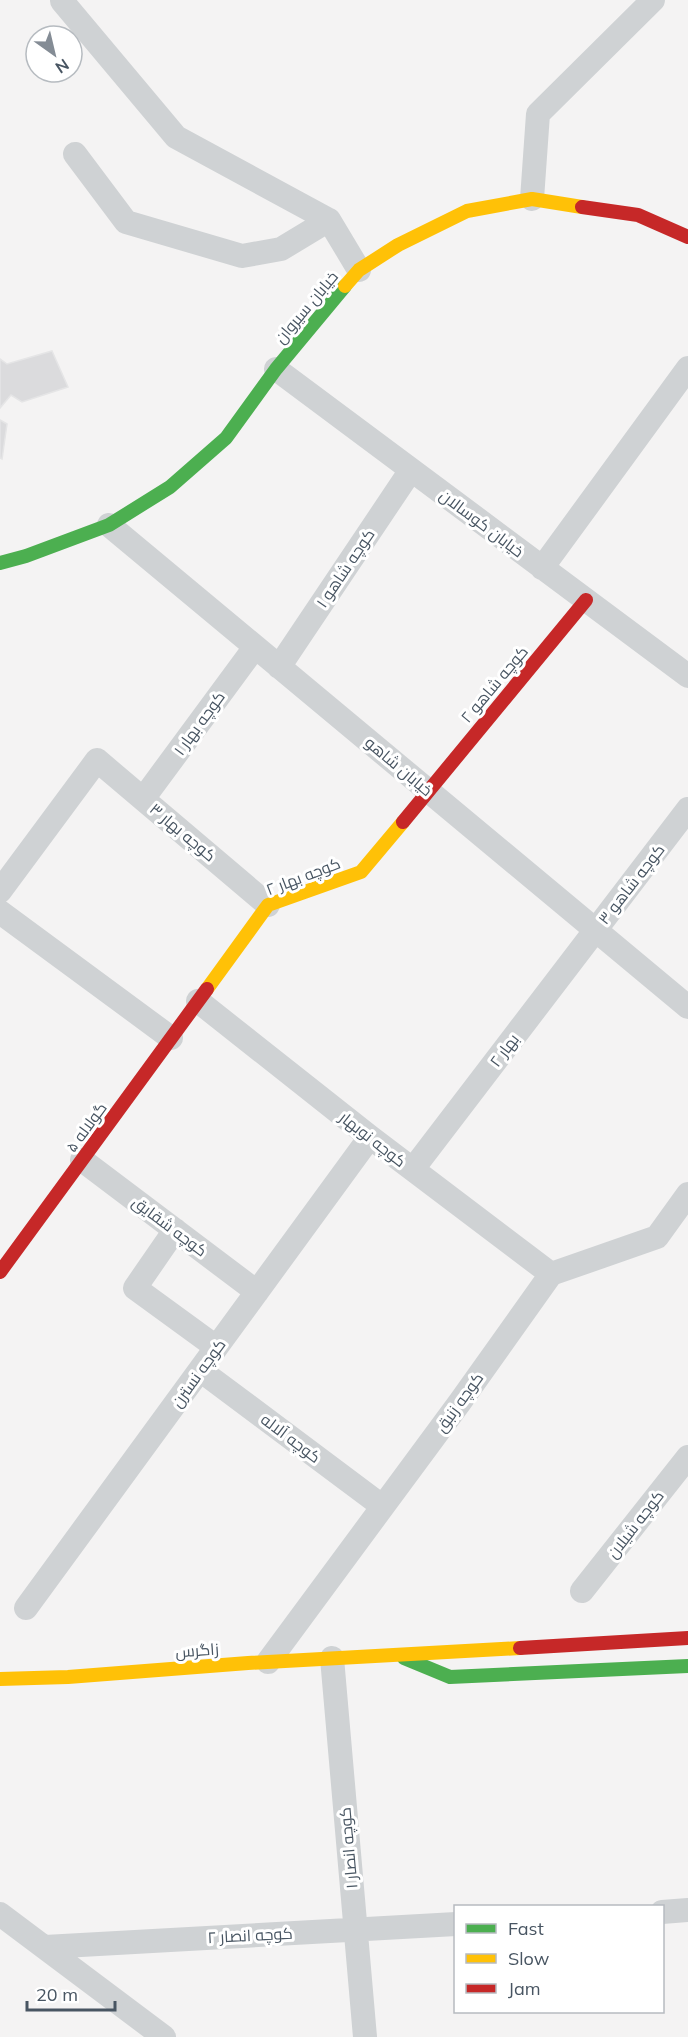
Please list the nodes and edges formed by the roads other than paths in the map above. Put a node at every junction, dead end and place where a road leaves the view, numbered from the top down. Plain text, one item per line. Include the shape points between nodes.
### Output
1 (653, 0) edge
2 (62, 1) edge
3 (75, 154) dead end
4 (532, 199) junction
5 (329, 220) junction
6 (688, 237) edge
7 (359, 270) junction
8 (688, 368) edge
9 (276, 369) junction
10 (411, 470) junction
11 (109, 525) junction
12 (0, 563) edge
13 (542, 568) junction
14 (586, 600) junction
15 (255, 647) junction
16 (279, 667) junction
17 (688, 676) edge
18 (427, 790) junction
19 (143, 799) junction
20 (688, 809) edge
21 (0, 891) edge
22 (268, 905) junction
23 (0, 912) edge
24 (595, 930) junction
25 (198, 1001) junction
26 (688, 1007) edge
27 (171, 1038) junction
28 (370, 1137) junction
29 (82, 1160) junction
30 (413, 1169) junction
31 (688, 1194) edge
32 (175, 1230) junction
33 (0, 1272) edge
34 (551, 1274) junction
35 (257, 1292) junction
36 (216, 1347) junction
37 (200, 1370) junction
38 (688, 1457) edge
39 (382, 1506) junction
40 (582, 1591) dead end
41 (26, 1608) dead end
42 (688, 1638) edge
43 (397, 1654) junction
44 (332, 1658) junction
45 (268, 1662) junction
46 (688, 1666) edge
47 (0, 1679) edge
48 (688, 1910) edge
49 (664, 1911) edge
50 (0, 1914) edge
51 (454, 1924) edge
52 (355, 1929) junction
53 (45, 1947) junction
54 (164, 2037) edge
55 (365, 2037) edge

1 - 4 street via 538,114
2 - 5 street via 176,137
3 - 5 street via 126,222 242,256 280,249
4 - 6 street, خیابان سیروان via 638,214
4 - 7 street, خیابان سیروان via 467,211 398,244
5 - 7 street
7 - 9 street, خیابان سیروان
8 - 13 street
9 - 10 street, خیابان کوسالان
9 - 11 street, خیابان سیروان via 226,438 170,487
10 - 13 street, خیابان کوسالان
10 - 16 street, کوچه شاهو ۱
11 - 12 street, خیابان سیروان
11 - 15 street, خیابان شاهو
13 - 14 street, خیابان کوسالان
14 - 17 street, خیابان کوسالان
14 - 18 street, کوچه شاهو ۲
15 - 16 street, خیابان شاهو
15 - 19 street, کوچه بهار ۱
16 - 18 street, خیابان شاهو
18 - 22 street, کوچه بهار ۲ via 361,872
18 - 24 street, خیابان شاهو
19 - 21 street, کوچه بهار ۳ via 97,760
19 - 22 street, کوچه بهار ۳
20 - 24 street, کوچه شاهو ۳
22 - 25 street, کوچه بهار ۲
23 - 27 street
24 - 26 street, خیابان شاهو
24 - 30 street, بهار ۲
25 - 27 street, گولاله ۵
25 - 28 street, کوچه نوبهار
27 - 29 street, گولاله ۵
28 - 30 street, کوچه نوبهار
28 - 35 street, کوچه نسترن
29 - 32 street, کوچه شقایق
29 - 33 street, گولاله ۵
30 - 34 street, کوچه نوبهار
31 - 34 street via 657,1237
32 - 35 street, کوچه شقایق
32 - 36 street via 135,1288
34 - 39 street, کوچه زنبق
35 - 36 street, کوچه نسترن
36 - 37 street, کوچه نسترن
37 - 39 street, کوچه آلاله
37 - 41 street, کوچه نسترن
38 - 40 street, کوچه شیلان
39 - 45 street, کوچه زنبق
42 - 43 street, زاگرس
43 - 44 street, زاگرس
43 - 46 street, زاگرس via 450,1677
44 - 45 street, زاگرس
44 - 52 street, کوچه انصار ۱
45 - 47 street, زاگرس
48 - 49 street
50 - 53 street
51 - 52 street, کوچه انصار ۲
52 - 53 street, کوچه انصار ۲
52 - 55 street, کوچه انصار ۱
53 - 54 street

